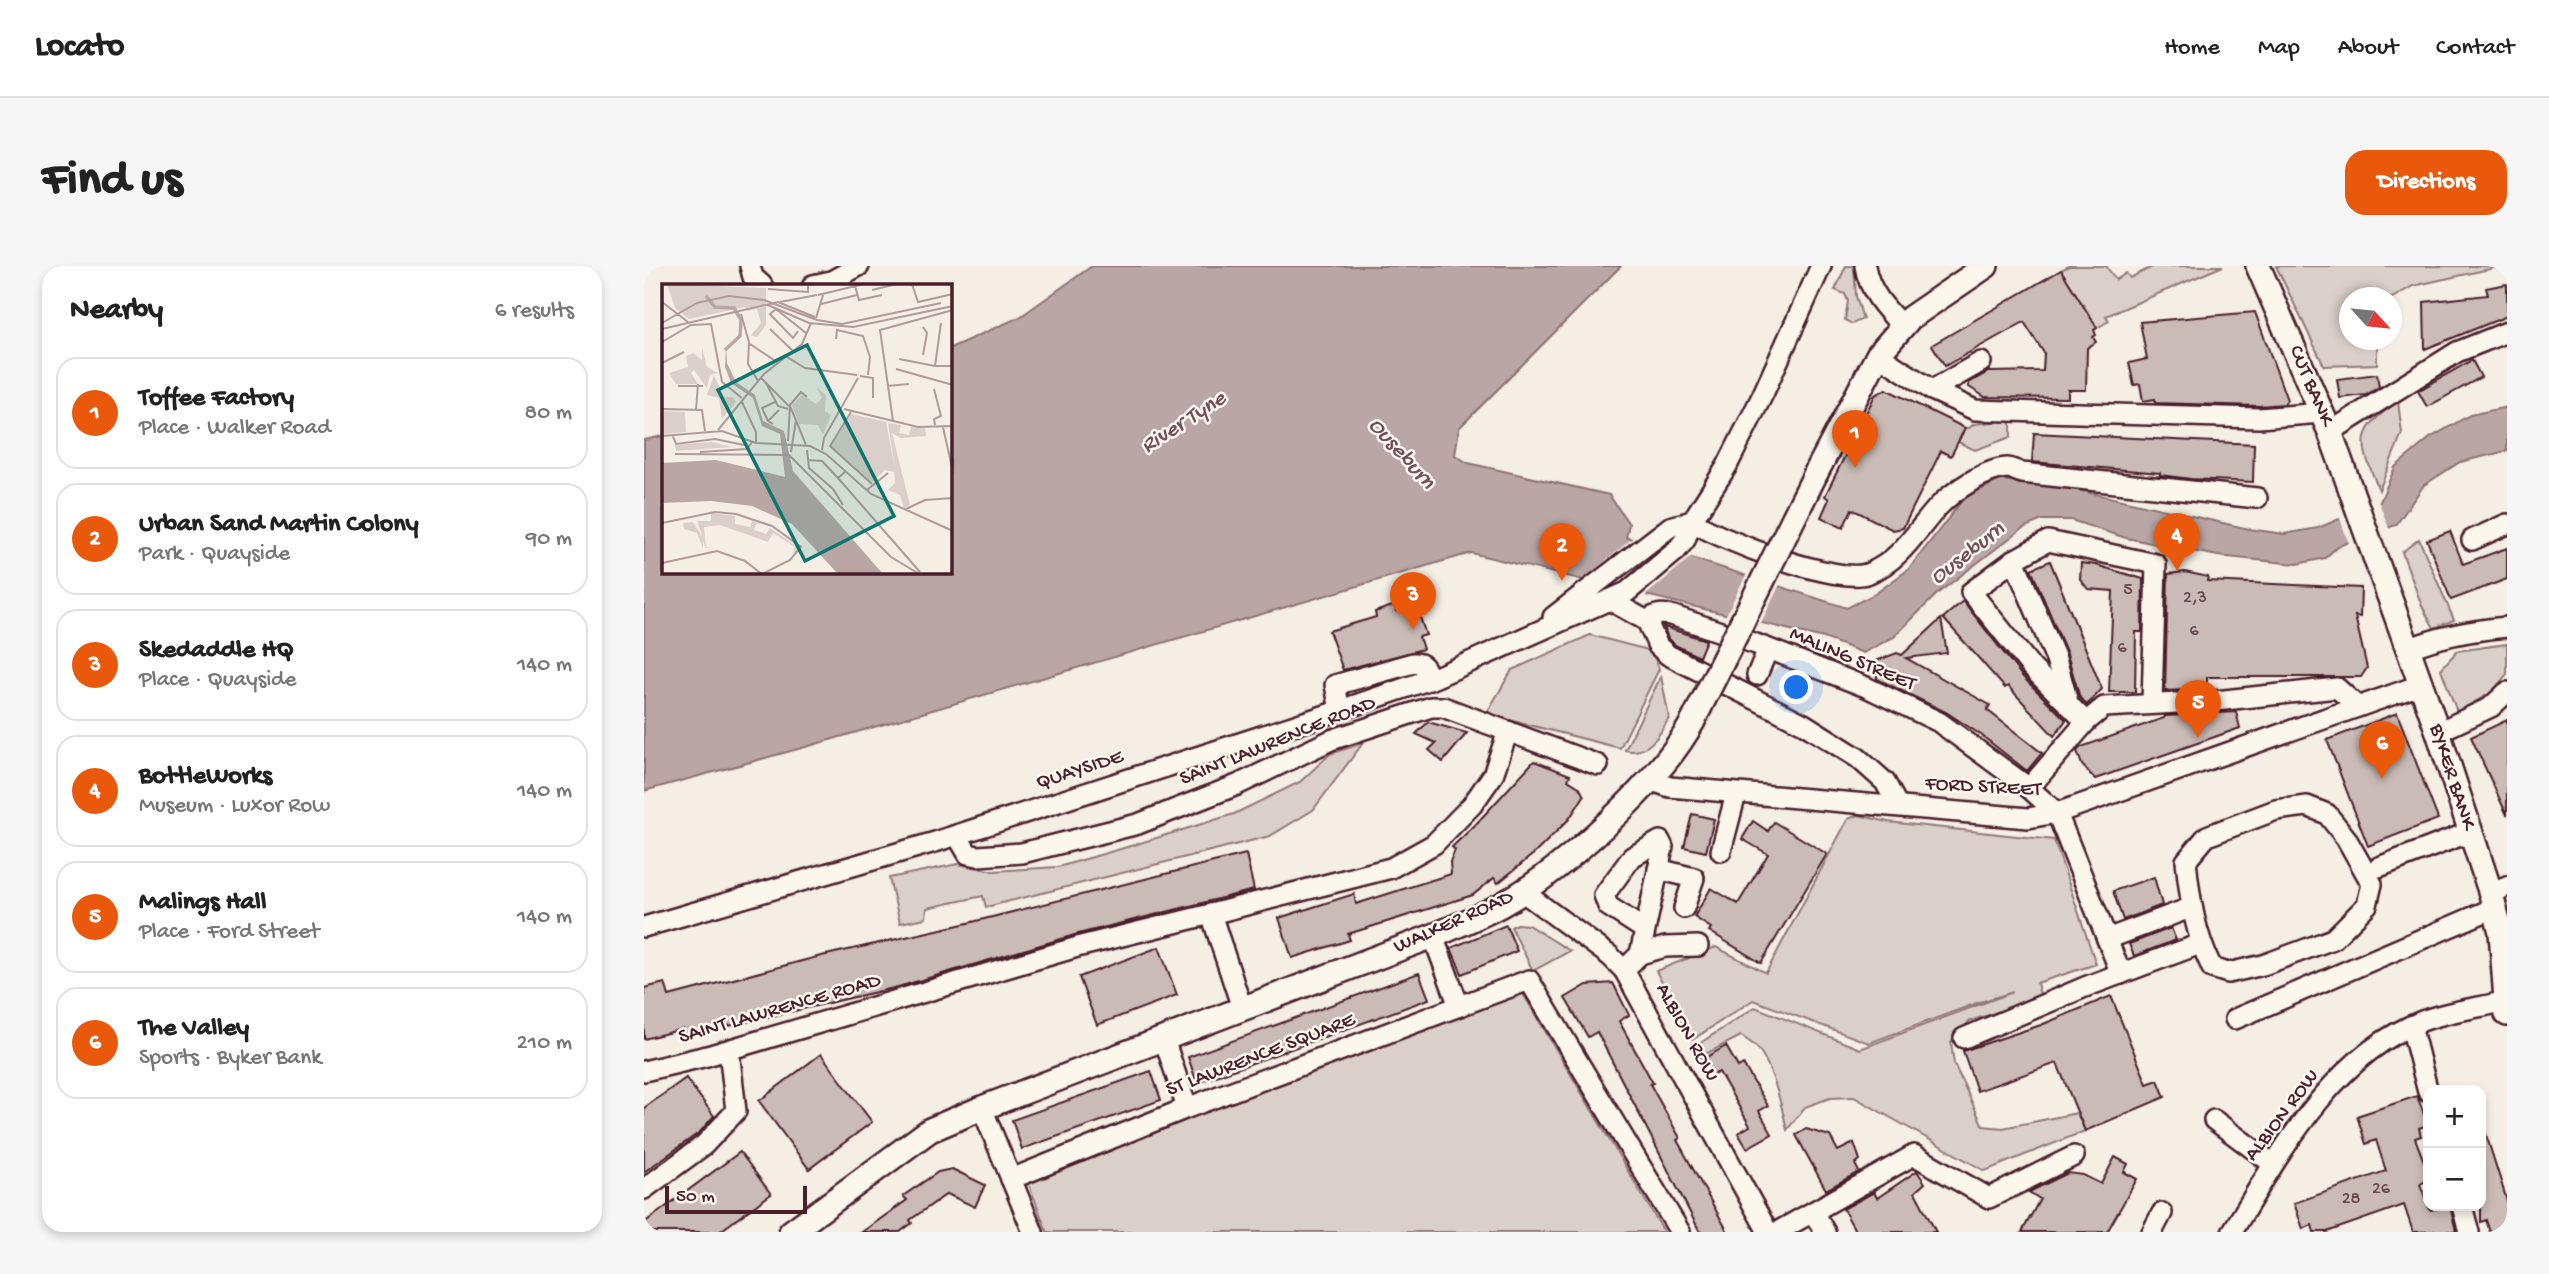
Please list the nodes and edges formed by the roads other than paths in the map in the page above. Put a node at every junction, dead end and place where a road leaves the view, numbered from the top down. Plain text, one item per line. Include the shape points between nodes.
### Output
1 (750, 266) edge
2 (859, 266) edge
3 (1821, 266) edge
4 (1865, 266) edge
5 (1986, 266) edge
6 (2259, 266) edge
7 (761, 284) edge
8 (818, 284) edge
9 (1906, 322) junction
10 (2507, 332) edge
11 (1878, 355) junction
12 (1981, 362) dead end
13 (1932, 390) junction
14 (2326, 422) junction
15 (2257, 498) dead end
16 (1692, 521) junction
17 (2507, 524) edge
18 (2472, 540) dead end
19 (2372, 544) joint
20 (2014, 560) junction
21 (1619, 596) junction
22 (1650, 618) junction
23 (2507, 627) edge
24 (1523, 639) junction
25 (1762, 646) junction
26 (2407, 649) junction
27 (1757, 675) dead end
28 (2420, 685) junction
29 (2507, 692) edge
30 (2068, 702) junction
31 (2152, 703) junction
32 (2499, 706) edge
33 (2358, 707) junction
34 (2086, 722) junction
35 (1508, 731) junction
36 (2438, 732) junction
37 (1598, 765) dead end
38 (1649, 780) junction
39 (2029, 788) junction
40 (1737, 794) junction
41 (1898, 806) junction
42 (2056, 813) junction
43 (2470, 832) junction
44 (957, 835) junction
45 (1724, 852) dead end
46 (2379, 867) dead end
47 (1658, 869) junction
48 (1523, 891) junction
49 (2497, 896) edge
50 (1684, 908) dead end
51 (2190, 908) junction
52 (1211, 914) junction
53 (644, 927) edge
54 (1644, 930) junction
55 (1433, 936) junction
56 (2115, 937) junction
57 (2200, 944) junction
58 (1698, 946) dead end
59 (1640, 954) junction
60 (1624, 970) junction
61 (2128, 971) junction
62 (1459, 1006) junction
63 (1242, 1008) junction
64 (2506, 1008) edge
65 (2235, 1019) dead end
66 (2411, 1026) junction
67 (1964, 1038) dead end
68 (1164, 1039) junction
69 (729, 1049) junction
70 (644, 1071) edge
71 (2426, 1085) edge
72 (982, 1108) junction
73 (1188, 1108) junction
74 (2214, 1120) dead end
75 (2074, 1156) dead end
76 (2273, 1164) junction
77 (1012, 1179) junction
78 (644, 1189) edge
79 (2463, 1211) edge
80 (1813, 1212) junction
81 (2162, 1213) dead end
82 (792, 1232) edge
83 (1033, 1232) edge
84 (1680, 1232) edge
85 (1768, 1232) edge
86 (1777, 1232) edge
87 (1825, 1232) edge
88 (2151, 1232) edge
89 (2232, 1232) edge
90 (2469, 1232) edge

1 - 7 street
2 - 8 street
3 - 16 street via 1727,466
4 - 9 street via 1875,295
5 - 9 main road, WALKER ROAD
6 - 14 main road, CUT BANK
9 - 11 main road, WALKER ROAD
10 - 14 street via 2457,352
11 - 13 street
11 - 38 main road, WALKER ROAD, bridge via 1693,721
12 - 13 street
13 - 14 street via 1985,411
14 - 19 main road, CUT BANK
15 - 16 street via 2008,468 1974,478 1940,505 1886,563 1868,574 1852,576 1833,575 1732,542
16 - 21 street, QUAYSIDE via 1676,551
16 - 24 street, QUAYSIDE via 1670,527
17 - 18 street
19 - 26 main road, BYKER BANK
20 - 30 street via 2056,659
20 - 30 street via 1971,592 2032,668
20 - 31 street via 2048,541 2155,564
21 - 22 street, MALING STREET
21 - 24 street, QUAYSIDE
22 - 25 street, MALING STREET via 1664,613
22 - 41 street via 1658,646 1668,655 1804,724 1858,758 1885,782
23 - 26 street
24 - 44 street, QUAYSIDE via 1430,680
25 - 27 street
25 - 39 street, MALING STREET via 1939,722
26 - 28 main road, BYKER BANK
28 - 33 street, FORD STREET
28 - 36 main road, BYKER BANK
29 - 32 street
30 - 34 street
31 - 33 street via 2337,688
31 - 34 street via 2104,707
32 - 36 street
33 - 42 street, FORD STREET
34 - 39 street
35 - 37 street
35 - 44 street, SAINT LAWRENCE ROAD via 1443,707 1431,707 1331,740 1237,785 1138,824 1023,853 978,856 968,854
35 - 52 street, SAINT LAWRENCE ROAD via 1493,775 1434,845 1391,868
36 - 43 main road, BYKER BANK
38 - 40 street, FORD STREET via 1670,787
38 - 48 main road, WALKER ROAD via 1573,853
39 - 42 street, MALING STREET
40 - 41 street, FORD STREET
40 - 45 street
41 - 42 street, FORD STREET via 2028,818
42 - 56 street
43 - 46 street
43 - 49 main road, BYKER BANK
44 - 53 street, QUAYSIDE
47 - 50 street via 1694,878
47 - 54 street
47 - 54 street via 1660,841 1632,857 1604,895 1608,906
48 - 55 main road, WALKER ROAD
48 - 60 street, ALBION ROW
49 - 64 main road, BYKER BANK
49 - 65 street
51 - 56 street
51 - 57 street
51 - 57 street via 2186,861 2207,836 2276,810 2307,806 2327,814 2372,884 2367,905 2333,939 2263,965 2228,973 2212,968
52 - 63 street
52 - 69 street, SAINT LAWRENCE ROAD via 1081,946
54 - 59 street
55 - 62 street
55 - 63 main road, WALKER ROAD
56 - 61 street
57 - 61 street
58 - 59 street
59 - 60 street
60 - 85 street, ALBION ROW
61 - 67 street
62 - 73 street, ST LAWRENCE SQUARE
62 - 84 street, ST LAWRENCE SQUARE via 1529,980
63 - 68 main road, WALKER ROAD
64 - 66 street, ALBION ROW via 2423,1020
66 - 71 street
66 - 76 street, ALBION ROW via 2382,1042 2343,1075 2311,1110
68 - 72 main road, WALKER ROAD
68 - 73 street
69 - 70 street, SAINT LAWRENCE ROAD
69 - 78 street via 736,1111 704,1145
72 - 77 street
72 - 82 main road, WALKER ROAD via 930,1130
73 - 77 street, ST LAWRENCE SQUARE
74 - 76 street
75 - 80 street via 1989,1198 1914,1156
76 - 89 street, ALBION ROW
77 - 83 street
79 - 90 street
80 - 86 street
80 - 87 street
81 - 88 street

